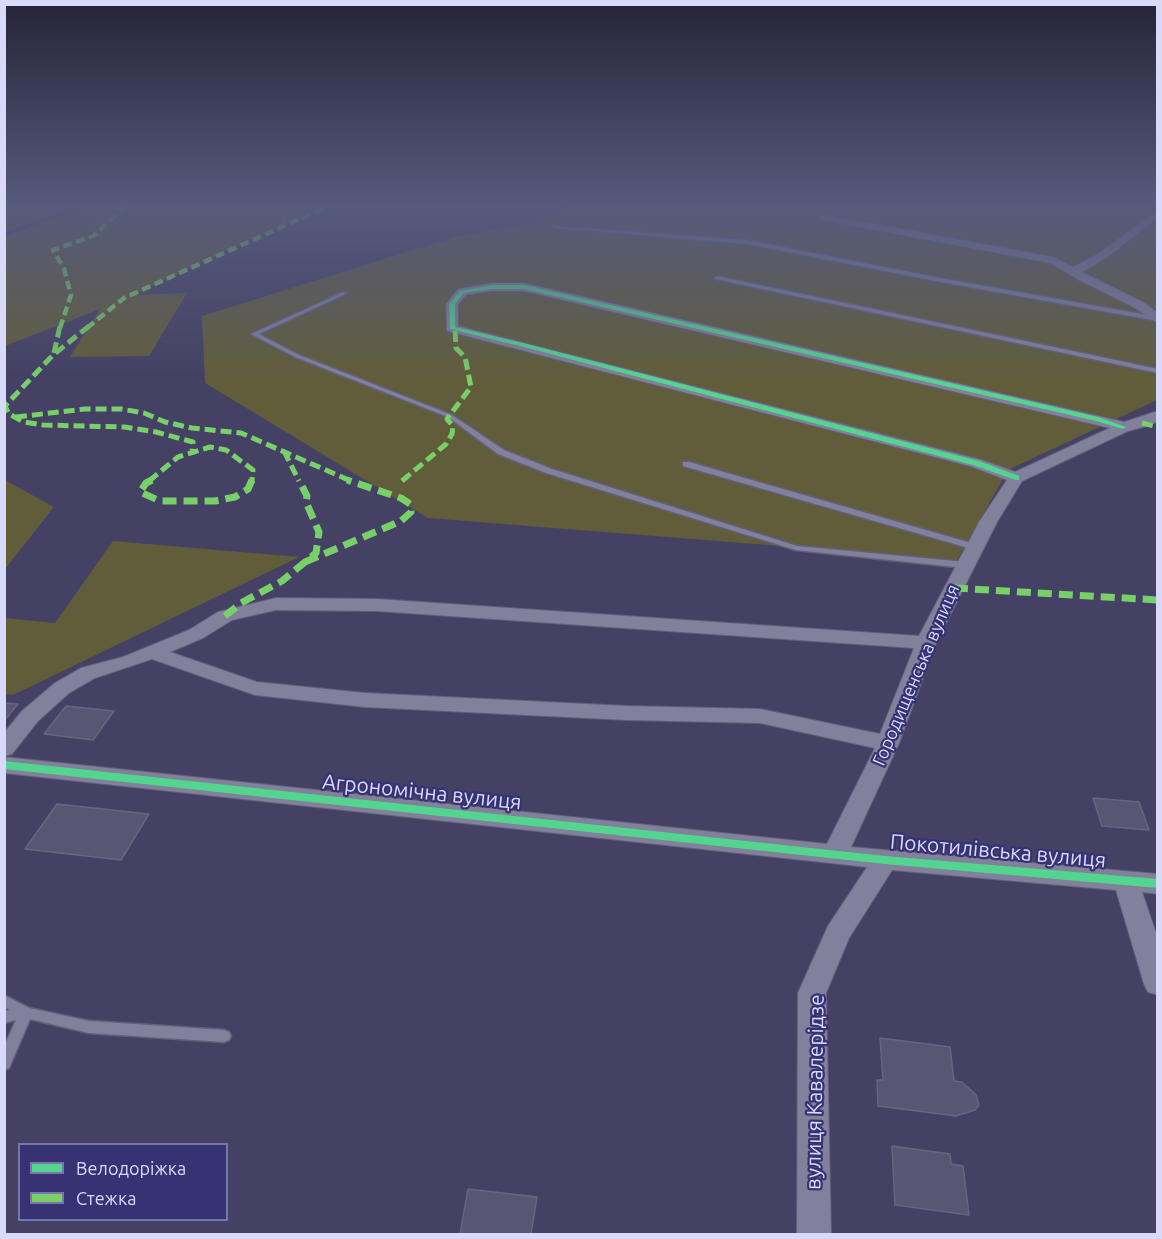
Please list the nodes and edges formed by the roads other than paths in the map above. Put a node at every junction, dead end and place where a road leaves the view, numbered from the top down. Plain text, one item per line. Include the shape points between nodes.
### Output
1 (864, 265) edge
2 (1060, 265) edge
3 (1088, 265) edge
4 (1070, 271) junction
5 (717, 278) dead end
6 (345, 293) dead end
7 (1158, 319) edge
8 (1158, 371) edge
9 (1158, 415) edge
10 (1122, 427) junction
11 (686, 464) dead end
12 (1016, 478) junction
13 (975, 547) junction
14 (966, 565) junction
15 (926, 643) junction
16 (150, 652) junction
17 (888, 744) junction
18 (4, 748) edge
19 (4, 765) edge
20 (835, 854) junction
21 (885, 860) junction
22 (1126, 881) junction
23 (1158, 884) edge
24 (1158, 984) edge
25 (4, 1000) edge
26 (26, 1013) junction
27 (4, 1017) edge
28 (224, 1036) dead end
29 (4, 1064) edge
30 (814, 1234) edge

1 - 7 lane
2 - 4 street
3 - 4 street
4 - 7 street
5 - 8 lane
6 - 14 lane via 254,334 297,356 450,416 501,452 549,471 796,548
9 - 10 street
10 - 12 street
10 - 12 street via 524,287 462,292 452,304 452,328 976,463
11 - 13 lane
12 - 13 street, Городищенська вулиця
13 - 14 street, Городищенська вулиця
14 - 15 street, Городищенська вулиця
15 - 16 street via 377,605 276,604 225,616 196,634
15 - 17 street, Городищенська вулиця
16 - 17 street via 255,688 366,700 760,716
16 - 18 street via 88,673 62,688 30,716
17 - 20 street, Городищенська вулиця
19 - 20 street, Агрономічна вулиця
20 - 21 street, Покотилівська вулиця
21 - 22 street, Покотилівська вулиця
21 - 30 street, вулиця Кавалерідзе via 837,934 812,993
22 - 23 street, Покотилівська вулиця
22 - 24 street
25 - 26 lane
26 - 27 lane
26 - 28 lane via 89,1027
26 - 29 lane

